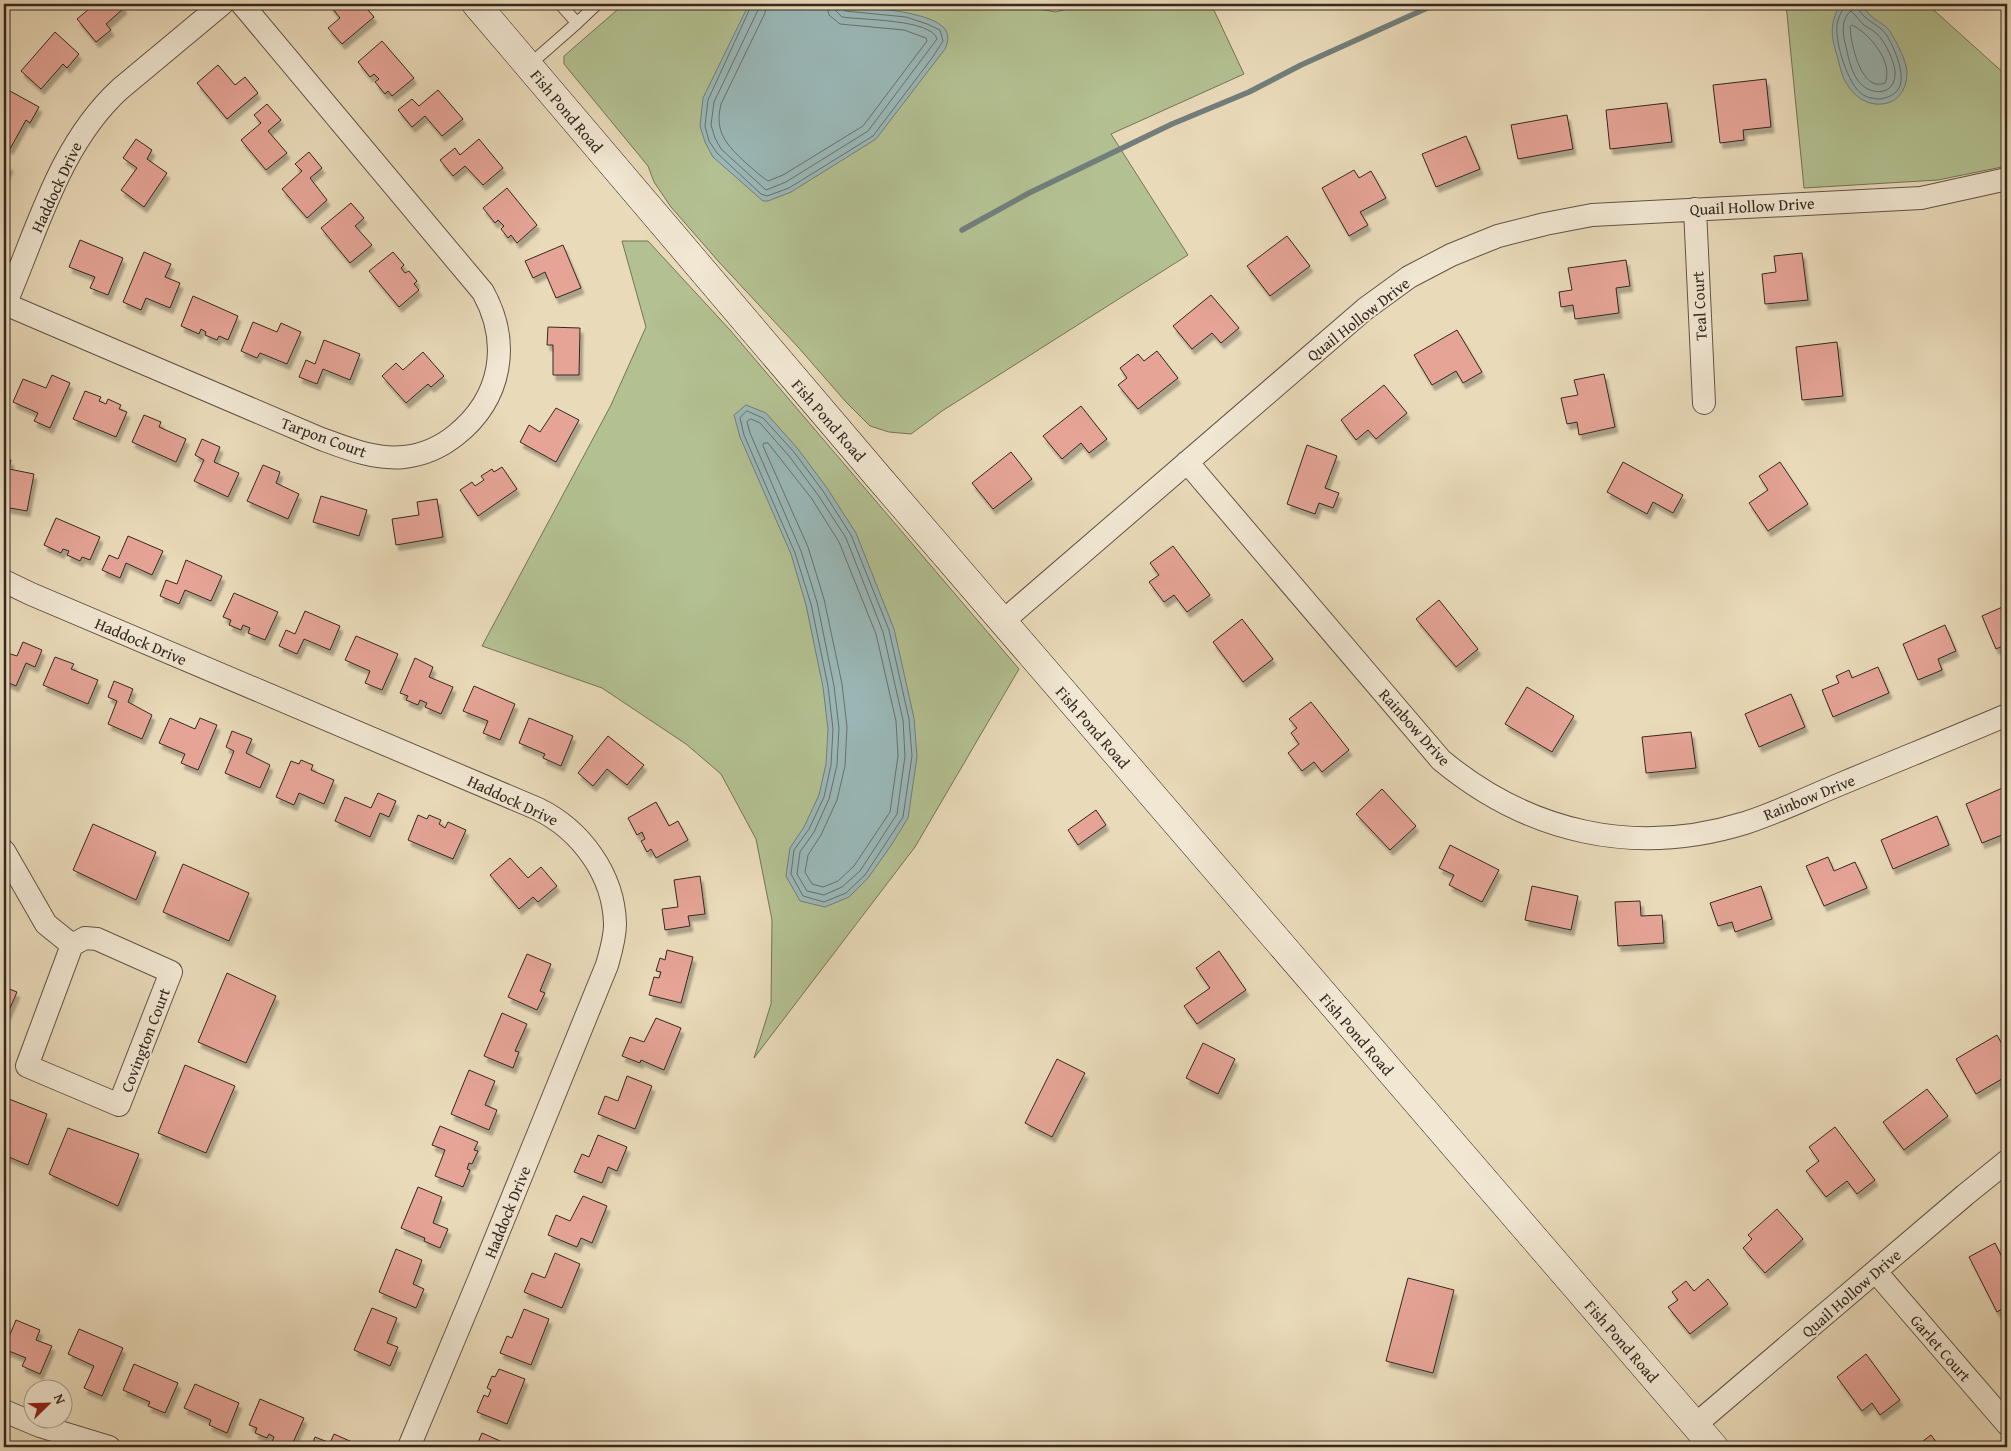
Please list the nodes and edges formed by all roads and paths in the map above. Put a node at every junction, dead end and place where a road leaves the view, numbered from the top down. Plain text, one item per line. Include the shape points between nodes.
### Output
1 (222, 4) edge
2 (242, 4) edge
3 (476, 4) edge
4 (560, 4) edge
5 (597, 4) edge
6 (577, 23) junction
7 (528, 66) junction
8 (2007, 179) edge
9 (1695, 209) junction
10 (4, 306) edge
11 (1704, 403) dead end
12 (1187, 462) junction
13 (4, 581) edge
14 (1002, 622) junction
15 (2007, 715) edge
16 (4, 851) edge
17 (72, 945) junction
18 (2007, 1161) edge
19 (1876, 1272) junction
20 (4, 1411) edge
21 (2007, 1424) edge
22 (1695, 1426) junction
23 (109, 1447) edge
24 (409, 1447) edge
25 (1714, 1447) edge

1 - 10 street, Haddock Drive via 106,101 83,130 61,168
2 - 10 street, Tarpon Court via 483,292 493,310 500,350 498,370 481,410 467,426 438,448 404,457 370,455 319,438
3 - 7 street, Fish Pond Road
4 - 6 lane
5 - 6 lane
6 - 7 lane
7 - 14 street, Fish Pond Road
8 - 9 street, Quail Hollow Drive via 1921,198
9 - 11 street, Teal Court
9 - 12 street, Quail Hollow Drive via 1592,215 1553,222 1498,236 1443,259 1396,285 1364,309
12 - 14 street, Quail Hollow Drive
12 - 15 street, Rainbow Drive via 1442,760 1506,804 1558,826 1630,838 1676,838 1721,829 1765,816
13 - 24 street, Haddock Drive via 546,812 572,831 598,864 607,884 615,923 607,965
14 - 22 street, Fish Pond Road
16 - 17 street via 46,924
17 - 17 street, Covington Court via 85,938 97,939 171,972 119,1105 26,1066
18 - 19 street, Quail Hollow Drive
19 - 21 street, Garlet Court
19 - 22 street, Quail Hollow Drive
20 - 23 street via 40,1426
22 - 25 street, Fish Pond Road

